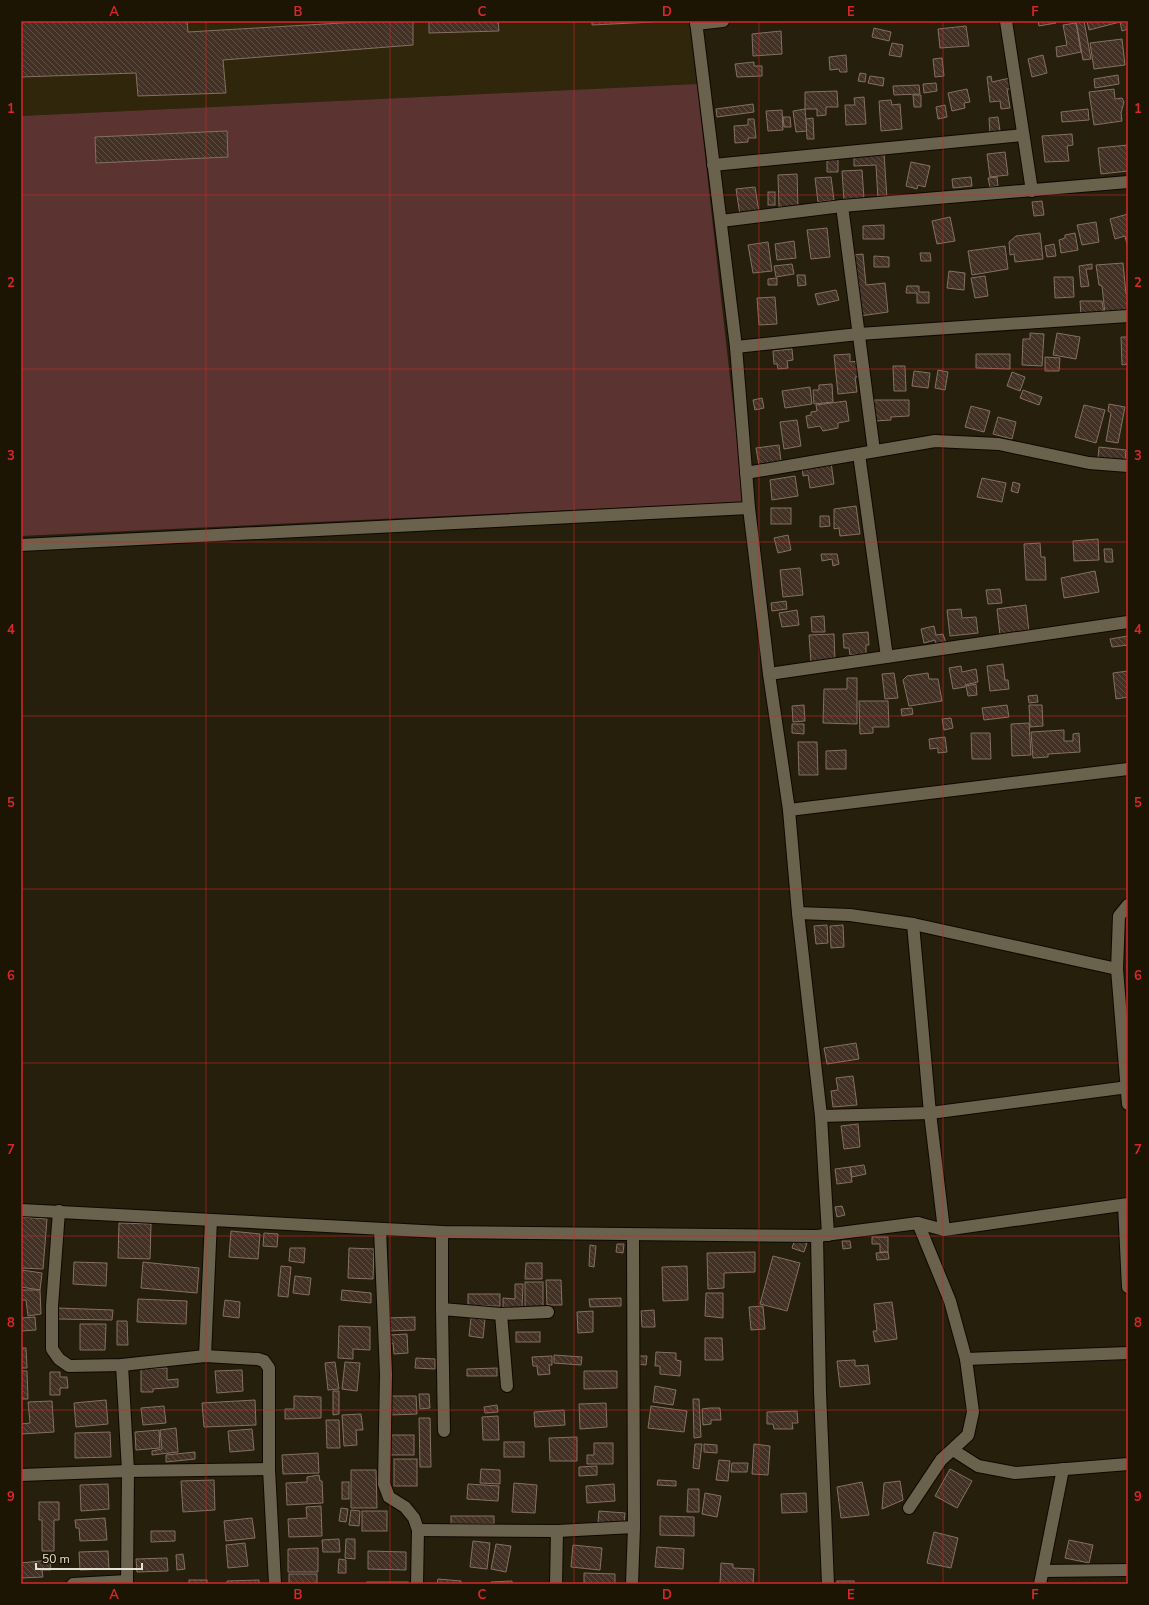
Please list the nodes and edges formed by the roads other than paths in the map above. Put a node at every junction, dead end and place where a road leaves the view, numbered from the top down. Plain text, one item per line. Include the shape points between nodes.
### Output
1 (723, 21) edge
2 (1006, 21) edge
3 (696, 23) edge
4 (1024, 134) junction
5 (713, 165) junction
6 (1128, 182) edge
7 (1032, 191) junction
8 (842, 206) junction
9 (721, 221) junction
10 (1128, 316) edge
11 (859, 334) junction
12 (736, 347) junction
13 (874, 451) junction
14 (859, 454) junction
15 (1128, 466) edge
16 (746, 473) junction
17 (749, 508) junction
18 (21, 545) edge
19 (1128, 622) edge
20 (887, 657) junction
21 (770, 674) junction
22 (1128, 769) edge
23 (789, 810) junction
24 (1128, 905) edge
25 (798, 913) junction
26 (913, 924) junction
27 (1117, 969) junction
28 (1127, 1087) edge
29 (1128, 1104) edge
30 (930, 1113) junction
31 (821, 1116) junction
32 (1126, 1204) edge
33 (21, 1210) edge
34 (59, 1211) junction
35 (211, 1220) junction
36 (918, 1224) junction
37 (380, 1230) junction
38 (944, 1230) junction
39 (442, 1232) junction
40 (633, 1235) junction
41 (822, 1236) junction
42 (1128, 1287) edge
43 (442, 1309) junction
44 (548, 1312) dead end
45 (501, 1314) junction
46 (1128, 1353) edge
47 (205, 1356) junction
48 (966, 1359) junction
49 (122, 1365) junction
50 (507, 1386) dead end
51 (444, 1431) dead end
52 (953, 1450) junction
53 (1128, 1464) edge
54 (269, 1469) junction
55 (1063, 1469) junction
56 (128, 1471) junction
57 (21, 1475) edge
58 (909, 1508) dead end
59 (634, 1527) junction
60 (418, 1530) junction
61 (557, 1531) junction
62 (1128, 1570) edge
63 (1043, 1571) junction
64 (127, 1582) edge
65 (73, 1584) edge
66 (275, 1584) edge
67 (417, 1584) edge
68 (556, 1584) edge
69 (632, 1584) edge
70 (828, 1584) edge
71 (1040, 1584) edge

1 - 3 street
2 - 4 street
3 - 5 street
4 - 5 street
4 - 7 street
5 - 9 street
6 - 7 street
7 - 8 street
8 - 9 street
8 - 11 street
9 - 12 street
10 - 11 street
11 - 12 street
11 - 13 street
12 - 16 street
13 - 14 street
13 - 15 street via 935,441 999,444 1089,463
14 - 16 street
14 - 20 street
16 - 17 street
17 - 18 street
17 - 21 street
19 - 20 street
20 - 21 street
21 - 23 street
22 - 23 street
23 - 25 street
24 - 27 street via 1119,916
25 - 26 street via 850,915
25 - 31 street
26 - 27 street
26 - 30 street
27 - 28 street
28 - 29 street
28 - 30 street
30 - 31 street
30 - 38 street
31 - 41 street
32 - 38 street
32 - 42 street
33 - 34 street
34 - 35 street
34 - 49 street via 52,1306 52,1349 59,1359 69,1366
35 - 37 street
35 - 47 street
36 - 38 street
36 - 41 street
36 - 48 street via 950,1301
37 - 39 street
37 - 60 street via 386,1374 384,1484 390,1497 405,1507 414,1518
39 - 40 street
39 - 43 street
40 - 41 street
40 - 59 street
41 - 70 street via 820,1392
43 - 45 street
43 - 51 street
44 - 45 street
45 - 50 street
46 - 48 street
47 - 49 street
47 - 54 street via 258,1359 264,1361 269,1368
48 - 52 street via 973,1412 968,1435
49 - 56 street
52 - 55 street via 978,1466 1015,1474
52 - 58 street via 941,1460
53 - 55 street
54 - 56 street
54 - 66 street
55 - 63 street
56 - 57 street
56 - 64 street
59 - 61 street
59 - 69 street
60 - 61 street
60 - 67 street
61 - 68 street
62 - 63 street
63 - 71 street
64 - 65 street

